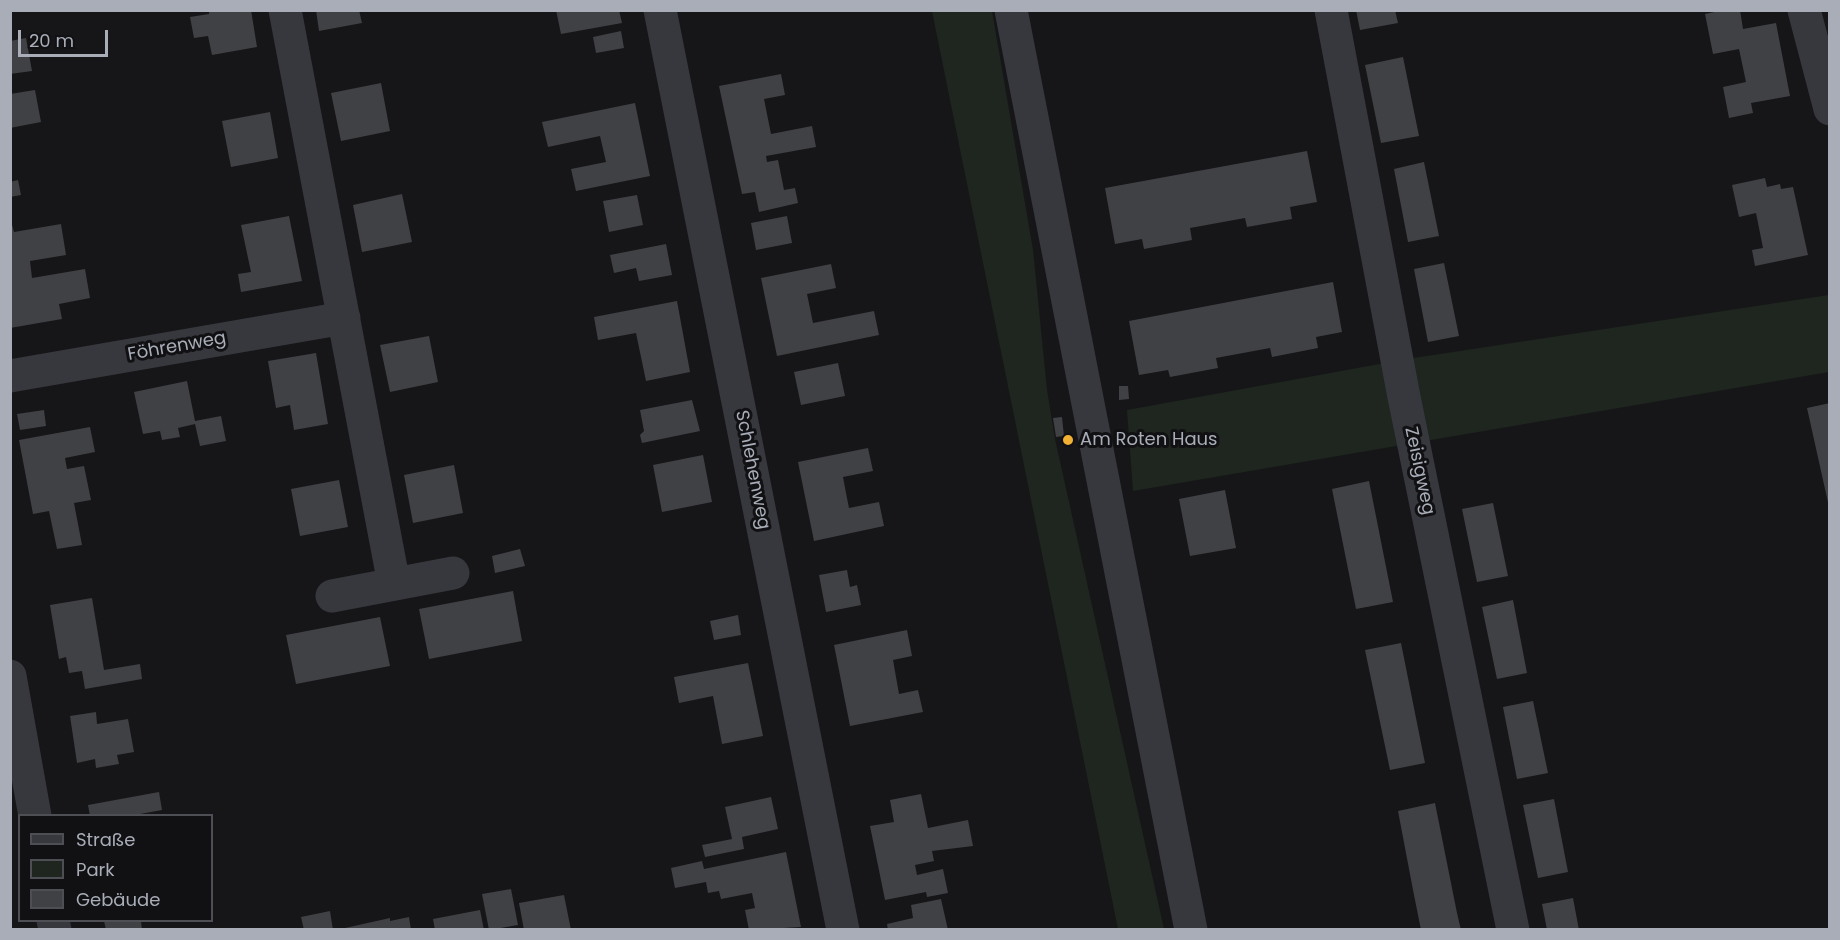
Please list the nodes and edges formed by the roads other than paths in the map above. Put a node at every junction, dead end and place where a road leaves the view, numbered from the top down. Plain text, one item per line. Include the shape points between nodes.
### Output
1 (285, 10) edge
2 (660, 10) edge
3 (1011, 10) edge
4 (1331, 10) edge
5 (1804, 10) edge
6 (1830, 109) edge
7 (344, 318) junction
8 (10, 376) edge
9 (453, 573) dead end
10 (394, 584) junction
11 (332, 596) dead end
12 (10, 676) edge
13 (35, 814) edge
14 (843, 930) edge
15 (1191, 930) edge
16 (1513, 930) edge

1 - 7 street
2 - 14 street, Schlehenweg
3 - 15 street
4 - 16 street, Zeisigweg via 1404,397
5 - 6 street
7 - 8 street, Föhrenweg
7 - 10 street
9 - 10 street
10 - 11 street
12 - 13 street

